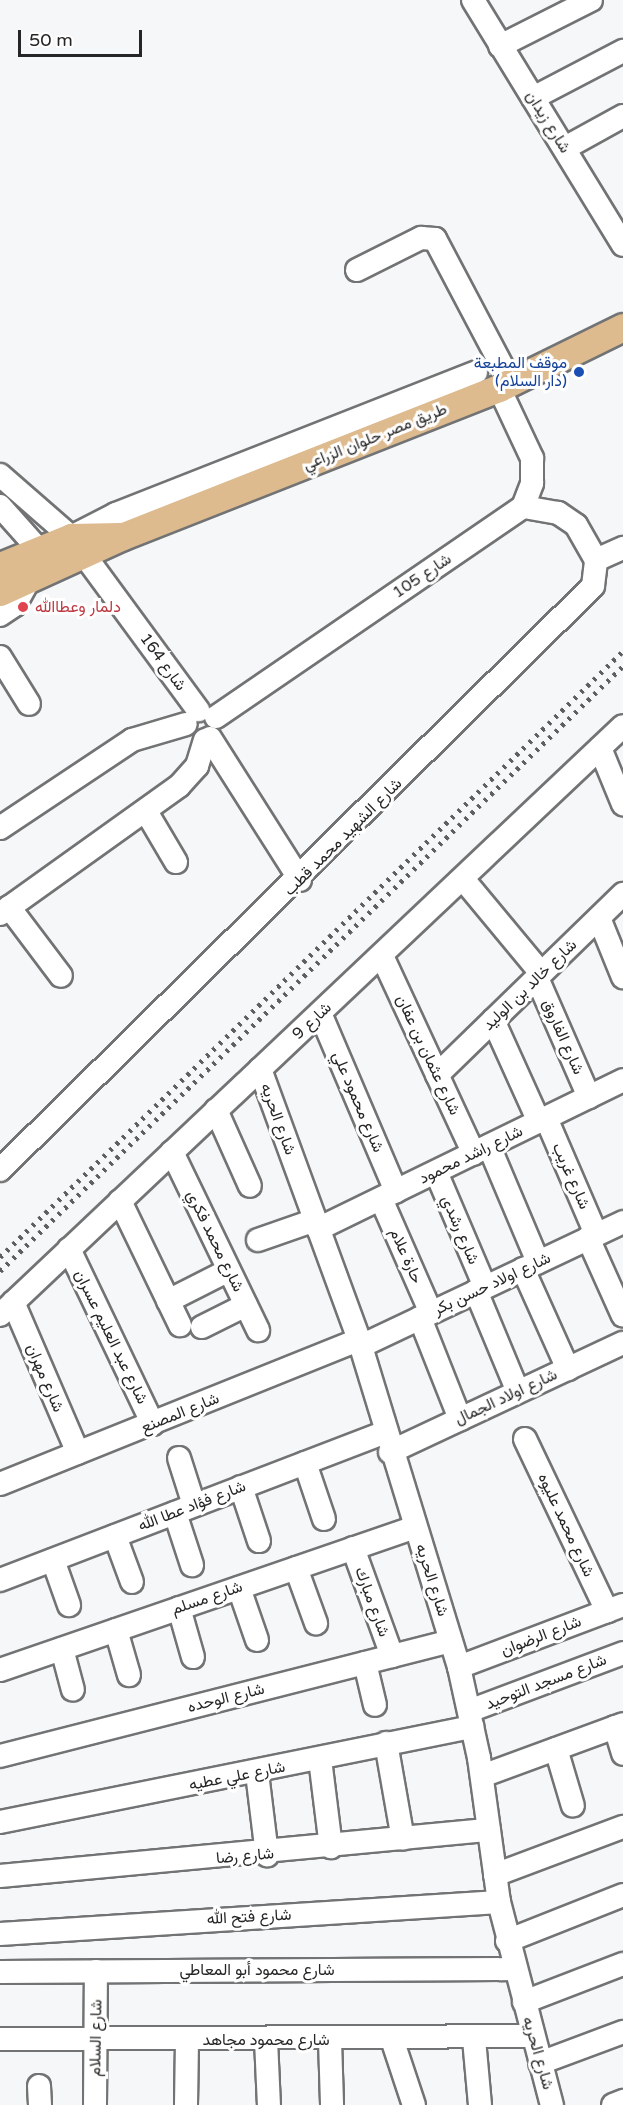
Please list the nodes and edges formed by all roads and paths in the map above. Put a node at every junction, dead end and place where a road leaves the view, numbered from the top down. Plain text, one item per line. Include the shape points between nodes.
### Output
1 (473, 0) edge
2 (591, 0) edge
3 (500, 46) junction
4 (623, 51) edge
5 (533, 98) junction
6 (623, 116) edge
7 (564, 148) junction
8 (623, 245) edge
9 (357, 270) dead end
10 (623, 327) edge
11 (476, 372) dead end
12 (505, 386) junction
13 (0, 475) edge
14 (0, 506) edge
15 (523, 507) junction
16 (78, 547) junction
17 (623, 548) edge
18 (47, 559) junction
19 (596, 560) junction
20 (0, 566) edge
21 (29, 580) junction
22 (0, 592) edge
23 (0, 615) edge
24 (0, 657) edge
25 (29, 704) dead end
26 (203, 726) junction
27 (623, 726) edge
28 (600, 748) junction
29 (623, 804) edge
30 (147, 813) junction
31 (0, 828) edge
32 (176, 862) dead end
33 (463, 879) junction
34 (300, 880) junction
35 (623, 894) edge
36 (5, 911) edge
37 (599, 918) junction
38 (382, 956) junction
39 (539, 975) junction
40 (61, 976) dead end
41 (623, 977) edge
42 (320, 1013) junction
43 (494, 1020) junction
44 (260, 1069) junction
45 (437, 1075) junction
46 (623, 1080) edge
47 (589, 1097) junction
48 (216, 1110) junction
49 (542, 1120) junction
50 (482, 1150) junction
51 (172, 1152) junction
52 (0, 1170) edge
53 (436, 1172) junction
54 (250, 1186) dead end
55 (389, 1195) junction
56 (120, 1201) junction
57 (623, 1222) edge
58 (316, 1225) junction
59 (592, 1236) junction
60 (258, 1240) dead end
61 (69, 1249) junction
62 (531, 1265) junction
63 (229, 1270) junction
64 (480, 1289) junction
65 (168, 1301) junction
66 (246, 1305) junction
67 (7, 1309) edge
68 (425, 1315) junction
69 (623, 1316) edge
70 (258, 1330) dead end
71 (360, 1343) junction
72 (623, 1343) edge
73 (568, 1369) junction
74 (518, 1392) junction
75 (460, 1419) junction
76 (153, 1424) junction
77 (525, 1439) dead end
78 (387, 1442) junction
79 (78, 1454) junction
80 (179, 1458) dead end
81 (305, 1463) junction
82 (2, 1479) edge
83 (241, 1487) junction
84 (184, 1509) junction
85 (324, 1519) dead end
86 (415, 1527) junction
87 (115, 1536) junction
88 (259, 1541) dead end
89 (353, 1548) junction
90 (53, 1560) junction
91 (192, 1565) dead end
92 (296, 1568) junction
93 (0, 1580) edge
94 (132, 1582) dead end
95 (239, 1588) junction
96 (69, 1605) dead end
97 (179, 1608) junction
98 (615, 1608) edge
99 (316, 1623) dead end
100 (116, 1630) junction
101 (257, 1640) dead end
102 (451, 1641) junction
103 (62, 1649) junction
104 (623, 1653) edge
105 (392, 1656) junction
106 (193, 1657) dead end
107 (366, 1663) junction
108 (459, 1667) junction
109 (0, 1670) edge
110 (129, 1675) dead end
111 (74, 1690) dead end
112 (375, 1705) dead end
113 (471, 1719) junction
114 (619, 1725) edge
115 (386, 1743) junction
116 (556, 1749) junction
117 (623, 1754) edge
118 (0, 1756) edge
119 (320, 1759) junction
120 (258, 1773) junction
121 (482, 1776) junction
122 (573, 1806) dead end
123 (0, 1822) edge
124 (623, 1827) edge
125 (489, 1830) junction
126 (403, 1839) junction
127 (331, 1847) junction
128 (267, 1854) junction
129 (495, 1875) junction
130 (0, 1876) edge
131 (623, 1895) edge
132 (499, 1902) junction
133 (0, 1934) edge
134 (507, 1941) junction
135 (623, 1964) edge
136 (515, 1969) junction
137 (96, 1971) junction
138 (0, 1972) edge
139 (524, 2002) junction
140 (623, 2032) edge
141 (532, 2036) junction
142 (0, 2039) edge
143 (392, 2039) junction
144 (474, 2039) junction
145 (266, 2040) junction
146 (330, 2040) junction
147 (187, 2041) junction
148 (96, 2042) junction
149 (540, 2064) junction
150 (623, 2101) edge
151 (95, 2105) edge
152 (186, 2105) edge
153 (269, 2105) edge
154 (332, 2105) edge
155 (414, 2105) edge
156 (480, 2105) edge
157 (552, 2105) edge
158 (613, 2105) edge

1 - 3 street, شارع زيدان
2 - 3 street
3 - 5 street, شارع زيدان
4 - 5 street
5 - 7 street, شارع زيدان
6 - 7 street
7 - 8 street, شارع زيدان
9 - 12 street via 421,238 435,239
10 - 12 main road, طريق مصر حلوان الزراعي
11 - 16 street
12 - 15 street via 532,458 532,483
12 - 16 main road, طريق مصر حلوان الزراعي via 123,536
13 - 16 street, شارع 164
14 - 18 street
15 - 19 street via 558,513 576,525
15 - 26 street, شارع 105
16 - 18 main road, طريق مصر حلوان الزراعي
16 - 26 street, شارع 164
17 - 19 street
18 - 20 main road, طريق مصر حلوان الزراعي
18 - 21 main road, طريق مصر حلوان الزراعي
19 - 34 street, شارع الشهيد محمد قطب via 593,586
21 - 22 main road, طريق مصر حلوان الزراعي
21 - 23 street via 15,605
24 - 25 street
26 - 30 street via 189,777
26 - 31 street, شارع 105 via 132,740
26 - 34 street, شارع 164
27 - 28 street, شارع 9
28 - 29 street
28 - 33 street, شارع 9
30 - 32 street
30 - 36 street
33 - 38 street, شارع 9
33 - 39 street, شارع الفاروق
34 - 52 street, شارع الشهيد محمد قطب
35 - 37 street, شارع خالد بن الوليد
36 - 40 street
37 - 39 street, شارع خالد بن الوليد
37 - 41 street
38 - 42 street, شارع 9
38 - 45 street, شارع عثمان بن عفان
39 - 43 street, شارع خالد بن الوليد
39 - 47 street, شارع الفاروق
42 - 44 street, شارع 9
42 - 55 street, شارع محمود علي
43 - 45 street, شارع خالد بن الوليد
43 - 49 street, شارع غريب
44 - 48 street, شارع 9
44 - 58 street, شارع الحريه
45 - 50 street, شارع عثمان بن عفان
46 - 47 street, شارع راشد محمود
47 - 49 street, شارع راشد محمود
48 - 51 street, شارع 9
48 - 54 street
49 - 50 street, شارع راشد محمود
49 - 59 street, شارع غريب
50 - 53 street, شارع راشد محمود
50 - 62 street, شارع عثمان بن عفان
51 - 56 street, شارع 9
51 - 63 street, شارع محمد فكري
53 - 55 street, شارع راشد محمود
53 - 64 street, شارع رشدي
55 - 58 street, شارع راشد محمود
55 - 68 street, حارة علام
56 - 61 street, شارع 9
56 - 65 street
57 - 59 street, شارع اولاد حسن بكر
58 - 60 street, شارع راشد محمود
58 - 71 street, شارع الحريه
59 - 62 street, شارع اولاد حسن بكر
59 - 69 street, شارع غريب
61 - 67 street, شارع 9
61 - 76 street, شارع عبد العليم عسران
62 - 64 street, شارع اولاد حسن بكر
62 - 73 street, شارع عثمان بن عفان
63 - 65 street
63 - 66 street, شارع محمد فكري
64 - 68 street, شارع اولاد حسن بكر
64 - 74 street, شارع رشدي
65 - 66 street via 191,1326
66 - 70 street, شارع محمد فكري
67 - 79 street, شارع مهران
68 - 71 street, شارع اولاد حسن بكر
68 - 75 street, حارة علام
71 - 76 street, شارع المصنع
71 - 78 street, شارع الحريه
72 - 73 street, شارع اولاد الجمال
73 - 74 street, شارع اولاد الجمال
74 - 75 street, شارع اولاد الجمال
75 - 78 street, شارع اولاد الجمال
76 - 79 street, شارع المصنع
77 - 98 street, شارع محمد عليوه
78 - 81 street, شارع فؤاد عطا الله
78 - 86 street, شارع الحريه
79 - 82 street, شارع المصنع
80 - 84 street
81 - 83 street, شارع فؤاد عطا الله
81 - 85 street
83 - 84 street, شارع فؤاد عطا الله
83 - 88 street
84 - 87 street, شارع فؤاد عطا الله
84 - 91 street
86 - 89 street, شارع مسلم
86 - 102 street, شارع الحريه
87 - 90 street, شارع فؤاد عطا الله
87 - 94 street
89 - 92 street, شارع مسلم
89 - 105 street, شارع مبارك
90 - 93 street, شارع فؤاد عطا الله
90 - 96 street
92 - 95 street, شارع مسلم
92 - 99 street
95 - 97 street, شارع مسلم
95 - 101 street
97 - 100 street, شارع مسلم
97 - 106 street
98 - 108 street, شارع الرضوان
100 - 103 street, شارع مسلم
100 - 110 street
102 - 105 street, شارع الوحده
102 - 108 street, شارع الحريه
103 - 109 street, شارع مسلم
103 - 111 street
104 - 113 street, شارع مسجد التوحيد
105 - 107 street, شارع الوحده
107 - 112 street
107 - 118 street, شارع الوحده
108 - 113 street, شارع الحريه
113 - 115 street, شارع علي عطيه
113 - 121 street, شارع الحريه
114 - 116 street
114 - 117 street
115 - 119 street, شارع علي عطيه
115 - 126 street
116 - 121 street
116 - 122 street
119 - 120 street, شارع علي عطيه
119 - 127 street
120 - 123 street, شارع علي عطيه
120 - 128 street
121 - 125 street, شارع الحريه
124 - 129 street
125 - 126 street, شارع رضا
125 - 129 street, شارع الحريه
126 - 127 street, شارع رضا
127 - 128 street, شارع رضا
128 - 130 street, شارع رضا
129 - 132 street, شارع الحريه
131 - 134 street
132 - 133 street, شارع فتح الله
132 - 134 street, شارع الحريه
134 - 136 street, شارع الحريه
135 - 139 street
136 - 137 street, شارع محمود أبو المعاطي
136 - 139 street, شارع الحريه
137 - 138 street, شارع محمود أبو المعاطي
137 - 148 street, شارع السلام
139 - 141 street, شارع الحريه
140 - 149 street
141 - 144 street, شارع محمود مجاهد
141 - 149 street, شارع الحريه
142 - 148 street, شارع محمود مجاهد
143 - 144 street, شارع محمود مجاهد
143 - 146 street, شارع محمود مجاهد
143 - 155 street
144 - 156 street
145 - 146 street, شارع محمود مجاهد
145 - 147 street, شارع محمود مجاهد
145 - 153 street
146 - 154 street
147 - 148 street, شارع محمود مجاهد
147 - 152 street
148 - 151 street, شارع السلام
149 - 157 street, شارع الحريه
150 - 158 street

